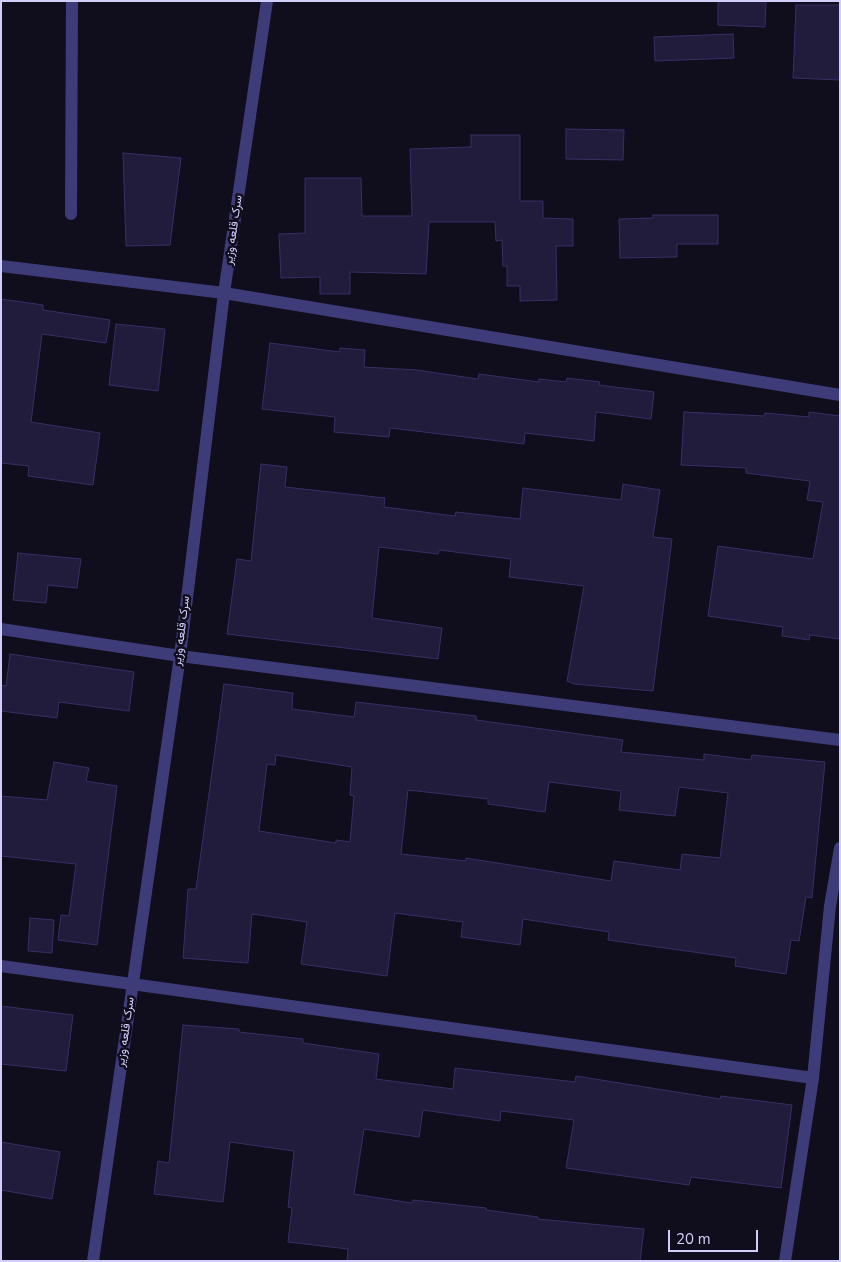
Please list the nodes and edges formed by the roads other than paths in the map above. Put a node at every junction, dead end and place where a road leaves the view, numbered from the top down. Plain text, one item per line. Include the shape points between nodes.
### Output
1 (72, 1) edge
2 (267, 1) edge
3 (71, 214) dead end
4 (1, 266) edge
5 (224, 293) junction
6 (840, 395) edge
7 (1, 629) edge
8 (180, 656) junction
9 (840, 740) edge
10 (840, 848) edge
11 (1, 966) edge
12 (132, 985) junction
13 (813, 1078) junction
14 (93, 1261) edge
15 (785, 1261) edge

1 - 3 street
2 - 5 street, سرک قلعه وزیر
4 - 5 street
5 - 6 street
5 - 8 street, سرک قلعه وزیر
7 - 8 street
8 - 9 street
8 - 12 street, سرک قلعه وزیر
10 - 13 street via 830,906
11 - 12 street
12 - 13 street
12 - 14 street, سرک قلعه وزیر
13 - 15 street

